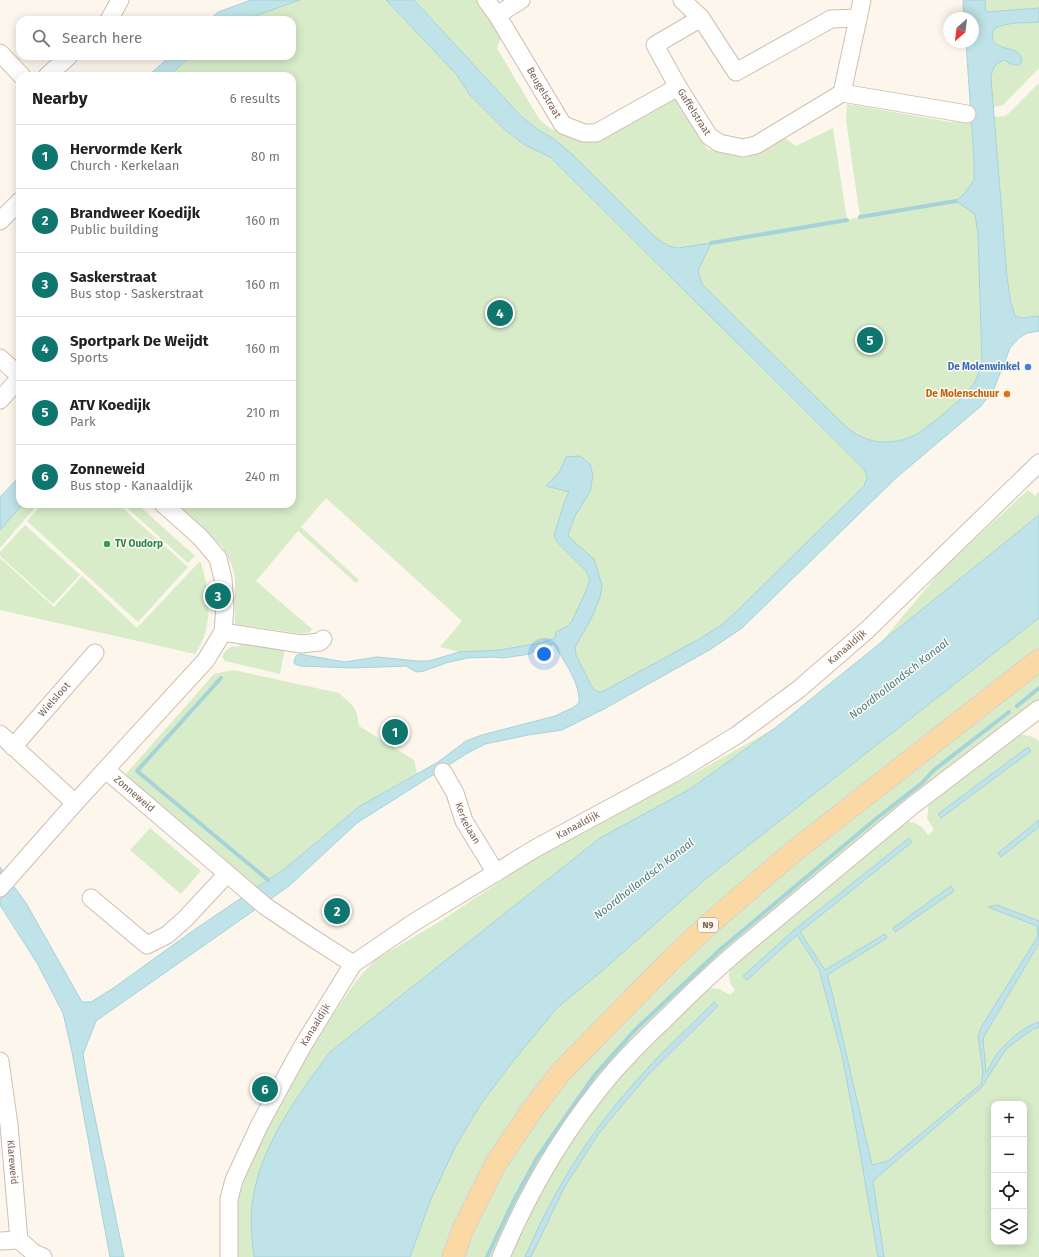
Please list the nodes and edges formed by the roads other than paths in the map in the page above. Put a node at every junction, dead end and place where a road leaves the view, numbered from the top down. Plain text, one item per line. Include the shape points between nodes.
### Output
1 (120, 0) edge
2 (486, 0) edge
3 (521, 0) edge
4 (682, 0) edge
5 (862, 0) edge
6 (497, 15) junction
7 (111, 16) edge
8 (701, 18) junction
9 (858, 18) junction
10 (0, 53) edge
11 (65, 60) edge
12 (18, 72) edge
13 (51, 72) edge
14 (678, 87) junction
15 (842, 93) junction
16 (967, 114) dead end
17 (16, 205) edge
18 (0, 221) edge
19 (0, 358) edge
20 (16, 373) edge
21 (16, 382) edge
22 (0, 400) edge
23 (1039, 463) edge
24 (168, 508) edge
25 (223, 632) junction
26 (323, 639) dead end
27 (95, 653) dead end
28 (1039, 660) edge
29 (1039, 709) edge
30 (0, 734) edge
31 (13, 747) junction
32 (106, 770) junction
33 (443, 772) dead end
34 (75, 803) junction
35 (496, 873) junction
36 (227, 874) junction
37 (0, 888) edge
38 (91, 898) dead end
39 (353, 964) junction
40 (0, 1061) edge
41 (18, 1240) junction
42 (0, 1241) edge
43 (43, 1257) edge
44 (229, 1257) edge
45 (453, 1257) edge
46 (501, 1257) edge

1 - 7 street
2 - 6 street, Beugelstraat
3 - 6 street
4 - 8 street
5 - 9 street
6 - 14 street, Beugelstraat via 563,125 573,130 596,133
8 - 9 street via 736,72 831,19
8 - 14 street, Gaffelstraat via 655,45
9 - 15 street
10 - 12 street
11 - 13 street
14 - 15 street, Gaffelstraat via 709,136 719,143 743,148 756,145
15 - 16 street
17 - 18 street
19 - 20 street
21 - 22 street
23 - 35 street, Kanaaldijk via 866,630 793,694 737,735 687,766 536,848
24 - 25 street via 200,537 218,558 224,586
25 - 26 street via 302,644 320,642
25 - 32 street via 206,660
27 - 31 street, Wielsloot
28 - 45 main road, N9 via 788,856 671,960 561,1072 495,1165 463,1229
29 - 46 street via 912,806 735,953 630,1053 556,1150 536,1184
30 - 31 street
31 - 34 street
32 - 34 street
32 - 36 street, Zonneweid
33 - 35 street, Kerkelaan via 455,793 464,821
34 - 37 street
35 - 39 street, Kanaaldijk via 413,923
36 - 38 street via 185,920 167,935 147,946
36 - 39 street, Zonneweid via 265,906
39 - 44 street, Kanaaldijk via 260,1124 234,1180 229,1199
40 - 41 street, Klareweid via 9,1125
41 - 42 street
41 - 43 street

